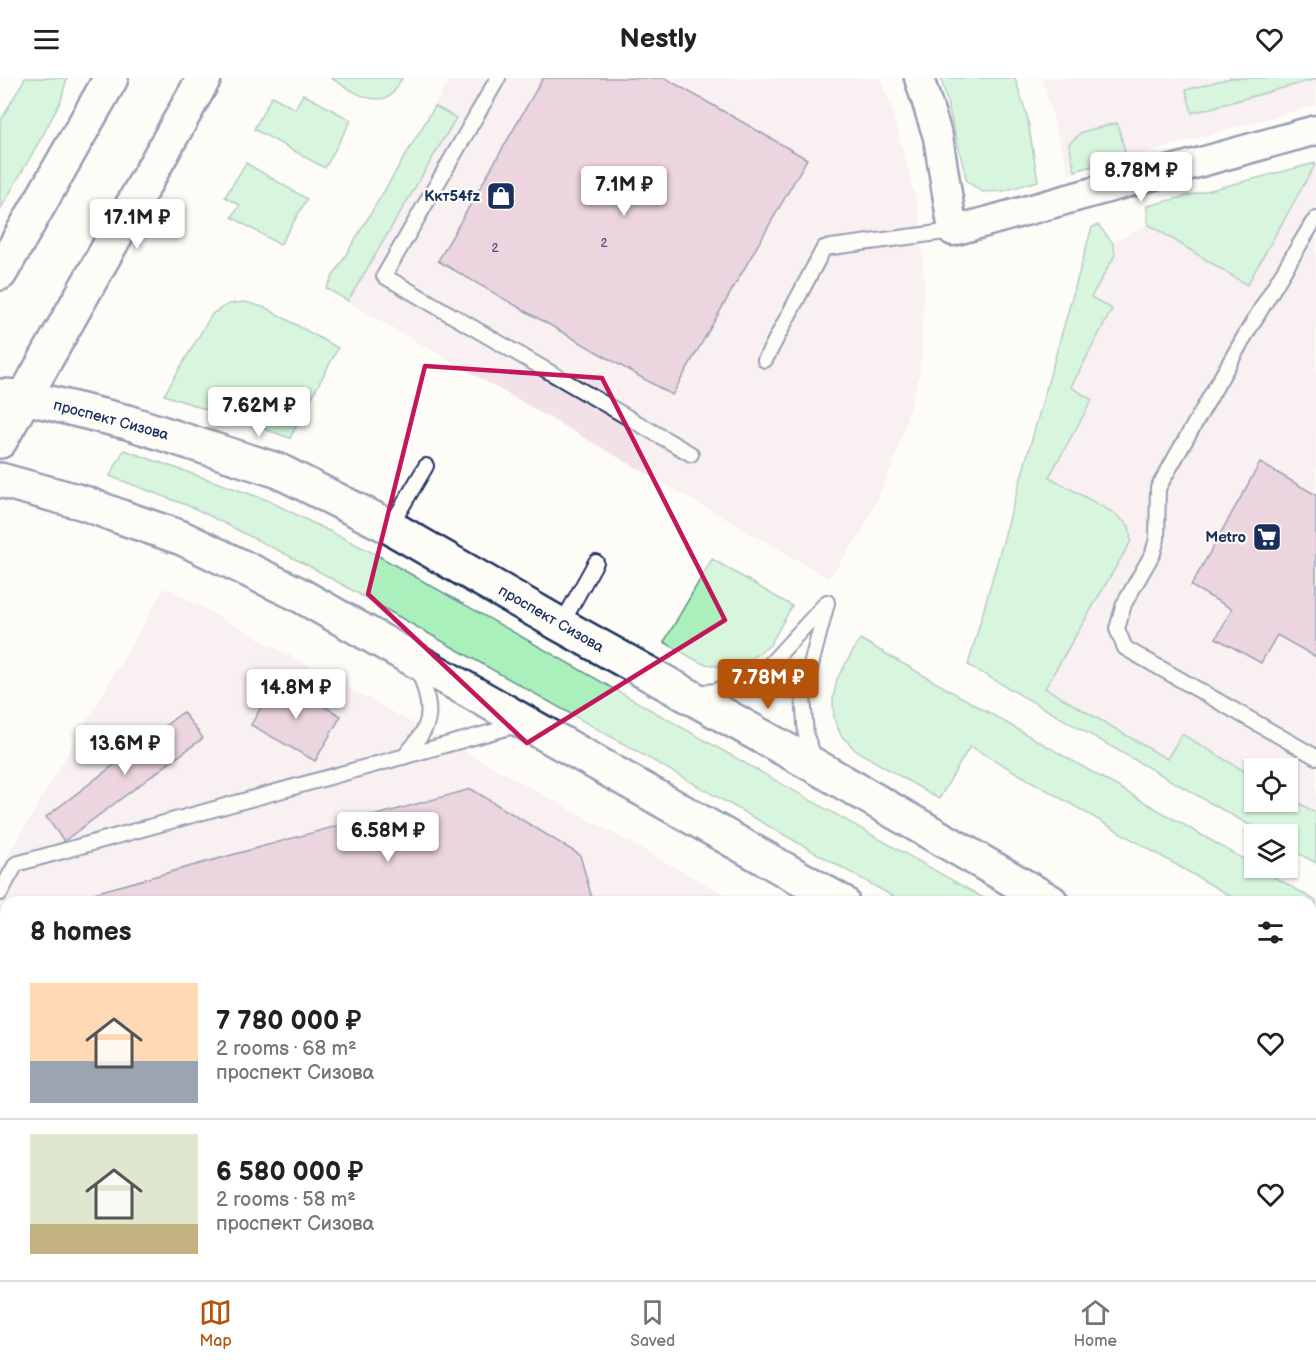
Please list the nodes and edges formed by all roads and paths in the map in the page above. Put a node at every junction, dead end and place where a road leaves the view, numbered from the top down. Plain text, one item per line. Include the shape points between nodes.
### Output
1 (204, 78) edge
2 (498, 78) edge
3 (919, 78) edge
4 (105, 82) edge
5 (1316, 130) edge
6 (1316, 219) edge
7 (953, 231) junction
8 (0, 273) edge
9 (765, 360) dead end
10 (13, 397) edge
11 (0, 441) edge
12 (691, 454) dead end
13 (426, 466) dead end
14 (0, 480) edge
15 (390, 527) junction
16 (596, 562) dead end
17 (561, 625) junction
18 (415, 660) junction
19 (686, 694) junction
20 (526, 723) junction
21 (404, 757) junction
22 (1316, 757) edge
23 (817, 767) junction
24 (0, 893) edge
25 (831, 896) edge
26 (1041, 896) edge

1 - 10 street
2 - 12 lane via 384,276
3 - 7 street via 938,137
4 - 8 street
5 - 7 street
6 - 22 lane via 1158,488 1153,553 1124,604 1117,628 1125,648
7 - 9 lane via 824,248
10 - 11 street
10 - 15 street, проспект Сизова via 127,422 279,471
13 - 15 lane
14 - 18 street via 84,503 182,538 298,594
15 - 17 street, проспект Сизова
16 - 17 lane
17 - 19 street, проспект Сизова
18 - 20 street
18 - 21 lane via 427,694 428,723
19 - 23 street, проспект Сизова
19 - 23 lane via 715,692 763,672 827,602 803,696 806,736
20 - 21 lane
20 - 25 street
21 - 24 lane via 16,864
23 - 26 street, проспект Сизова

